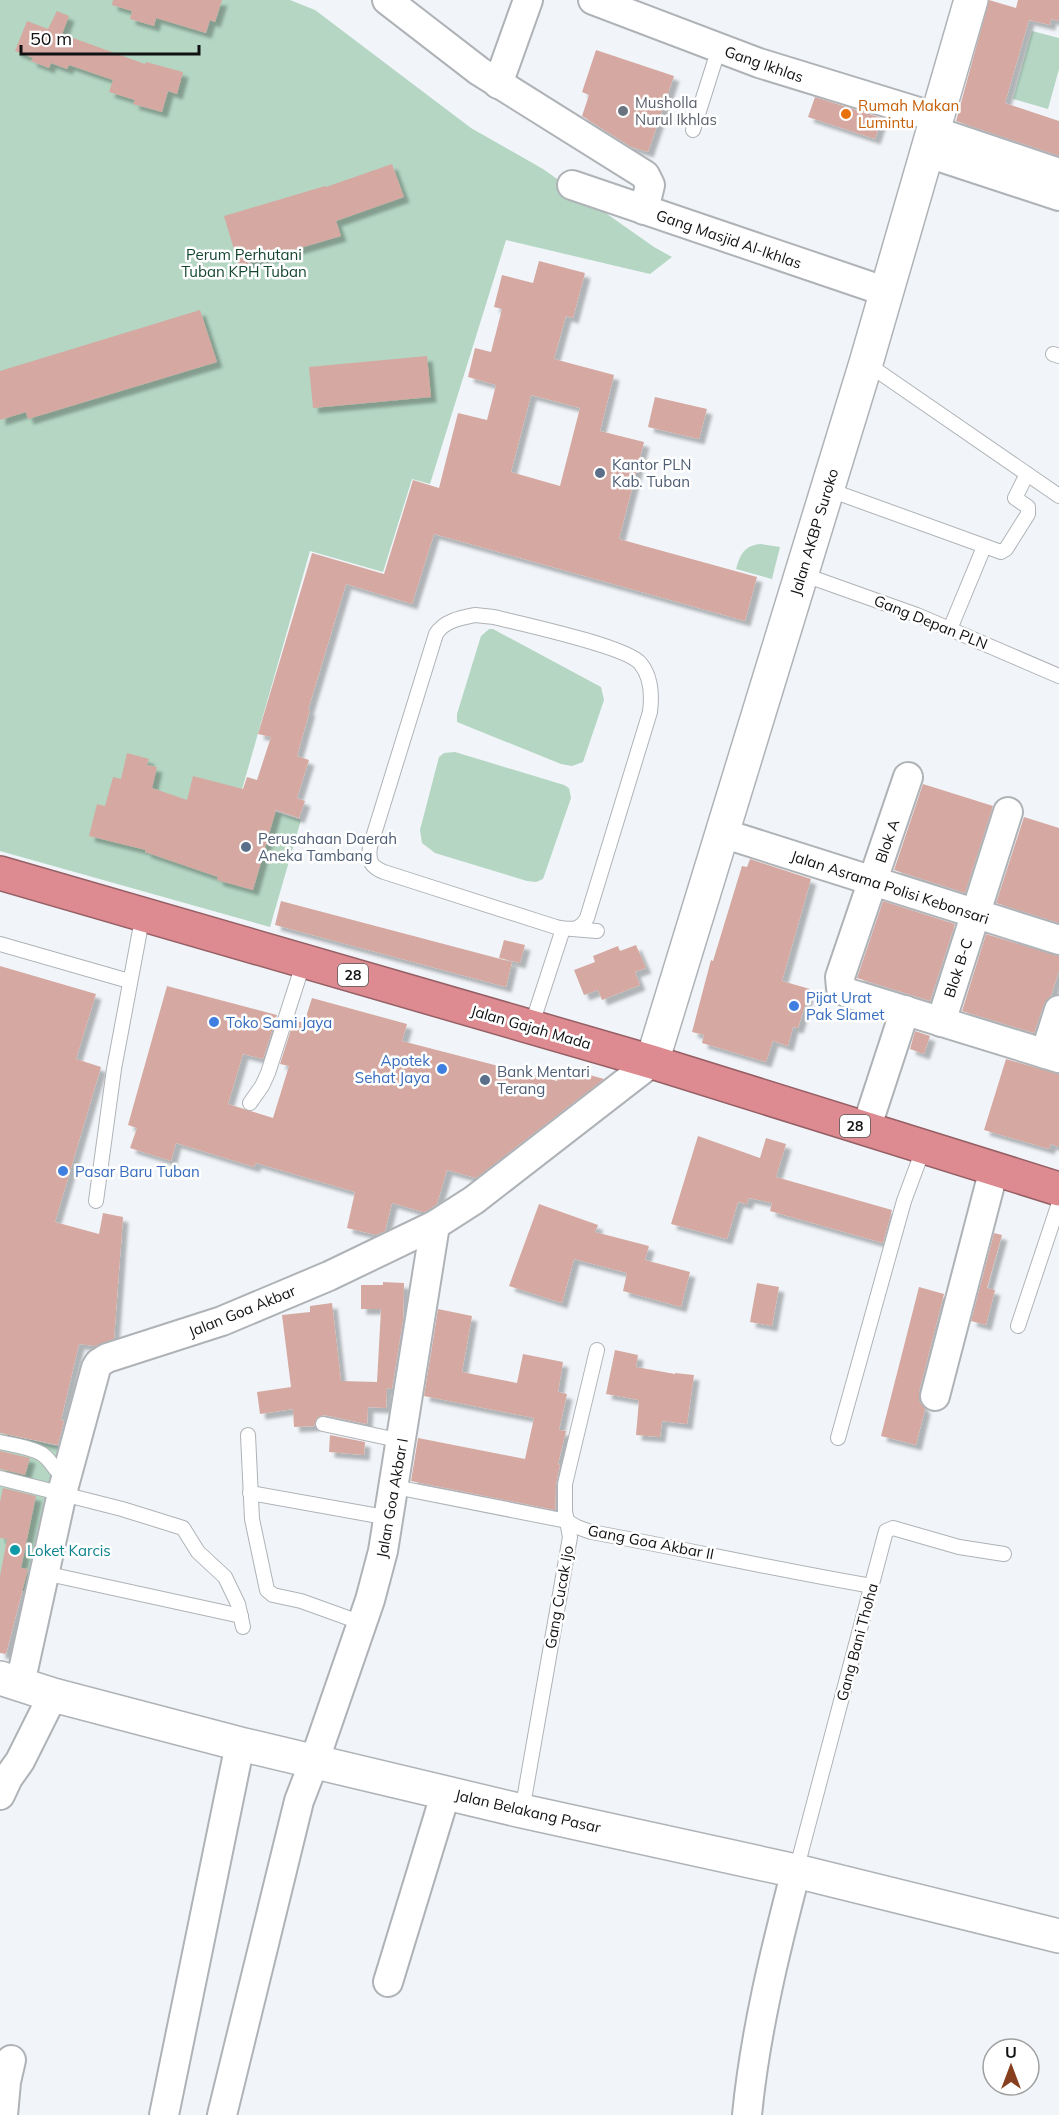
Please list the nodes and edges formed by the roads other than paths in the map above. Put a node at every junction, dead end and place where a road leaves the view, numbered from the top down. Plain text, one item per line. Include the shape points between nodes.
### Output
1 (387, 0) edge
2 (528, 0) edge
3 (593, 0) edge
4 (971, 0) edge
5 (719, 48) junction
6 (498, 84) junction
7 (693, 130) dead end
8 (929, 148) junction
9 (1041, 174) edge
10 (572, 185) dead end
11 (1059, 196) edge
12 (644, 210) junction
13 (887, 292) junction
14 (866, 363) junction
15 (1027, 474) junction
16 (827, 489) junction
17 (1059, 496) edge
18 (984, 547) junction
19 (801, 574) junction
20 (950, 629) junction
21 (1059, 676) edge
22 (908, 777) dead end
23 (1008, 812) dead end
24 (722, 833) junction
25 (0, 873) edge
26 (873, 881) junction
27 (143, 914) junction
28 (976, 914) junction
29 (567, 929) junction
30 (597, 931) dead end
31 (1059, 940) edge
32 (0, 944) edge
33 (304, 961) junction
34 (129, 981) junction
35 (905, 1010) junction
36 (1059, 1010) edge
37 (941, 1022) junction
38 (531, 1027) junction
39 (1052, 1056) edge
40 (652, 1062) junction
41 (250, 1103) dead end
42 (866, 1129) junction
43 (924, 1147) junction
44 (994, 1169) junction
45 (1059, 1189) edge
46 (96, 1202) dead end
47 (1059, 1203) edge
48 (435, 1225) junction
49 (1018, 1326) dead end
50 (597, 1350) dead end
51 (935, 1396) dead end
52 (323, 1424) dead end
53 (248, 1435) dead end
54 (838, 1438) dead end
55 (402, 1441) junction
56 (0, 1442) edge
57 (0, 1478) edge
58 (64, 1485) junction
59 (395, 1487) junction
60 (250, 1493) junction
61 (390, 1518) junction
62 (567, 1521) junction
63 (1004, 1554) dead end
64 (44, 1573) junction
65 (872, 1586) junction
66 (362, 1623) junction
67 (10, 1681) edge
68 (53, 1695) junction
69 (240, 1744) junction
70 (314, 1762) junction
71 (446, 1792) junction
72 (0, 1796) edge
73 (522, 1811) junction
74 (796, 1871) junction
75 (1059, 1936) edge
76 (388, 1982) dead end
77 (11, 2060) dead end
78 (3, 2115) edge
79 (164, 2115) edge
80 (222, 2115) edge
81 (747, 2115) edge

1 - 6 street
2 - 6 street
3 - 5 street, Gang Ikhlas
4 - 8 street, Jalan AKBP Suroko
5 - 7 lane
5 - 8 street, Gang Ikhlas via 812,80
6 - 12 street via 647,178 650,185
8 - 9 street, Gang Ikhlas
8 - 13 street, Jalan AKBP Suroko
9 - 11 street, Gang Ikhlas
10 - 12 street, Gang Masjid Al-Ikhlas
12 - 13 street, Gang Masjid Al-Ikhlas
13 - 14 street, Jalan AKBP Suroko
14 - 15 lane
14 - 16 street, Jalan AKBP Suroko
15 - 17 lane
15 - 18 lane via 1016,498 1028,507 1028,514 1005,550
16 - 18 lane
16 - 19 street, Jalan AKBP Suroko
18 - 20 lane
19 - 20 lane, Gang Depan PLN
19 - 24 street, Jalan AKBP Suroko
20 - 21 lane, Gang Depan PLN
22 - 26 street, Blok A
23 - 28 street, Blok B-C
24 - 26 street, Jalan Asrama Polisi Kebonsari
24 - 40 street, Jalan AKBP Suroko
25 - 27 highway, Jalan Gajah Mada / 28
26 - 28 street, Jalan Asrama Polisi Kebonsari
26 - 35 street, Blok A via 840,986 848,993
27 - 33 highway, Jalan Gajah Mada / 28
27 - 34 lane
28 - 31 street, Jalan Asrama Polisi Kebonsari
28 - 37 street, Blok B-C
29 - 29 lane via 384,872 370,862 369,847 436,634 440,627 464,617 494,617 619,651 645,670 650,686 650,712 587,918 578,928
29 - 30 lane
29 - 38 lane
32 - 34 lane
33 - 38 highway, Jalan Gajah Mada / 28
33 - 41 lane via 268,1072
34 - 46 lane
35 - 37 street
35 - 42 street
36 - 39 street
37 - 39 street
38 - 40 highway, Jalan Gajah Mada / 28
40 - 42 highway, Jalan Gajah Mada / 28
40 - 48 street, Jalan Goa Akbar via 474,1200
42 - 43 highway, Jalan Gajah Mada / 28
43 - 44 highway, Jalan Gajah Mada / 28
43 - 54 lane via 904,1201
44 - 45 highway, Jalan Gajah Mada / 28
44 - 51 street
47 - 49 lane
48 - 55 street, Jalan Goa Akbar I
48 - 58 street, Jalan Goa Akbar via 222,1321 102,1360 96,1368
50 - 62 lane, Gang Cucak Ijo via 565,1484
52 - 55 lane
53 - 60 lane
55 - 59 street, Jalan Goa Akbar I
56 - 58 lane via 46,1457
57 - 58 lane
58 - 64 street, Jalan Goa Akbar
58 - 64 lane via 183,1528 198,1552 225,1577 242,1621
59 - 61 street, Jalan Goa Akbar I
59 - 62 lane, Gang Goa Akbar II
60 - 61 lane
60 - 66 lane via 254,1535 267,1590
61 - 66 street, Jalan Goa Akbar I
62 - 65 lane, Gang Goa Akbar II via 591,1532
62 - 73 lane, Gang Cucak Ijo via 570,1538
63 - 65 lane, Gang Bani Thoha via 959,1547 889,1528
64 - 67 street, Jalan Goa Akbar
65 - 74 lane, Gang Bani Thoha
66 - 70 street, Jalan Goa Akbar I
67 - 68 street, Jalan Belakang Pasar
68 - 69 street, Jalan Belakang Pasar
68 - 72 street
69 - 70 street, Jalan Belakang Pasar
69 - 79 street
70 - 71 street, Jalan Belakang Pasar
70 - 80 street, Jalan Goa Akbar I via 299,1801
71 - 73 street, Jalan Belakang Pasar
71 - 76 street
73 - 74 street, Jalan Belakang Pasar
74 - 75 street, Jalan Belakang Pasar
74 - 81 street via 779,1932
77 - 78 street

